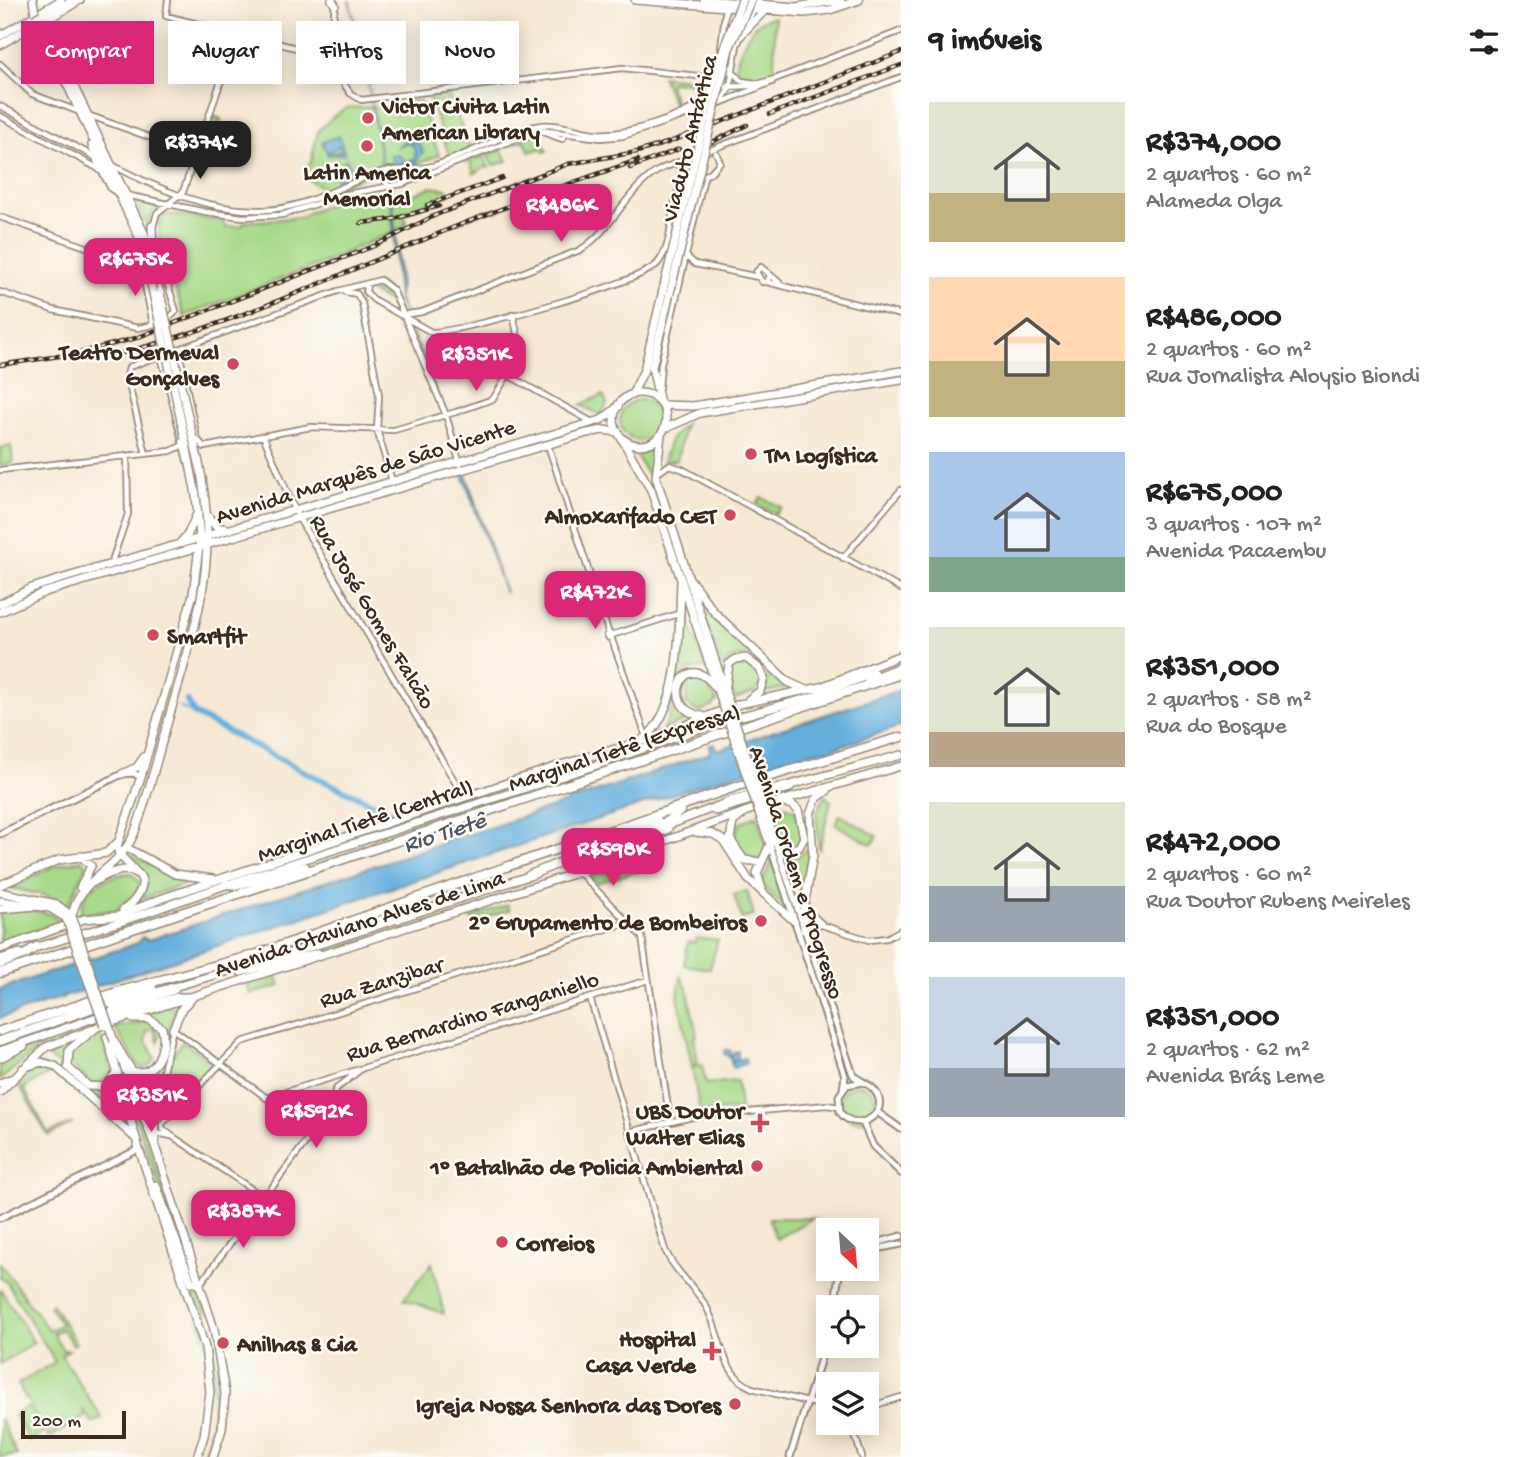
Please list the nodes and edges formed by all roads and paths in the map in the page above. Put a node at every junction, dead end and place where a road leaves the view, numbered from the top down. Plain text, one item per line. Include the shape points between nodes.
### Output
1 (36, 0) edge
2 (63, 0) edge
3 (73, 0) edge
4 (80, 0) edge
5 (168, 0) edge
6 (635, 0) edge
7 (704, 0) edge
8 (742, 0) edge
9 (776, 0) edge
10 (841, 0) edge
11 (859, 0) edge
12 (334, 2) edge
13 (796, 3) edge
14 (726, 4) edge
15 (754, 4) edge
16 (785, 6) junction
17 (764, 11) junction
18 (37, 13) dead end
19 (186, 21) edge
20 (333, 21) edge
21 (901, 31) edge
22 (741, 35) junction
23 (0, 37) edge
24 (0, 46) edge
25 (0, 64) edge
26 (732, 67) junction
27 (901, 78) edge
28 (713, 79) junction
29 (775, 79) junction
30 (762, 83) junction
31 (220, 84) edge
32 (344, 84) edge
33 (730, 87) junction
34 (708, 97) junction
35 (76, 102) junction
36 (0, 106) edge
37 (69, 108) junction
38 (700, 109) junction
39 (14, 114) junction
40 (85, 114) junction
41 (0, 116) edge
42 (103, 120) junction
43 (10, 121) junction
44 (91, 128) junction
45 (568, 131) junction
46 (724, 145) junction
47 (716, 153) junction
48 (196, 154) junction
49 (700, 154) junction
50 (100, 159) junction
51 (683, 160) junction
52 (113, 165) junction
53 (101, 170) junction
54 (389, 170) junction
55 (406, 170) junction
56 (686, 176) junction
57 (704, 177) junction
58 (366, 178) junction
59 (407, 182) junction
60 (390, 187) junction
61 (371, 190) junction
62 (123, 194) junction
63 (181, 195) junction
64 (192, 199) junction
65 (169, 204) junction
66 (188, 209) junction
67 (0, 217) edge
68 (152, 226) junction
69 (143, 246) junction
70 (687, 257) junction
71 (153, 261) junction
72 (695, 264) junction
73 (141, 266) junction
74 (685, 269) junction
75 (152, 275) junction
76 (757, 276) junction
77 (770, 276) junction
78 (767, 282) junction
79 (368, 283) junction
80 (780, 283) junction
81 (668, 287) junction
82 (0, 292) edge
83 (338, 292) junction
84 (374, 300) junction
85 (362, 303) junction
86 (422, 312) junction
87 (402, 314) junction
88 (513, 314) junction
89 (901, 315) edge
90 (153, 324) junction
91 (423, 327) junction
92 (450, 330) junction
93 (432, 332) junction
94 (455, 344) junction
95 (179, 351) junction
96 (161, 356) junction
97 (183, 370) junction
98 (901, 371) edge
99 (165, 373) junction
100 (510, 374) junction
101 (901, 380) edge
102 (658, 391) junction
103 (632, 395) junction
104 (661, 403) junction
105 (618, 407) junction
106 (446, 415) junction
107 (592, 422) junction
108 (377, 430) junction
109 (662, 432) junction
110 (619, 433) junction
111 (264, 438) junction
112 (189, 440) junction
113 (548, 444) junction
114 (171, 451) junction
115 (146, 454) junction
116 (184, 455) junction
117 (127, 456) junction
118 (190, 463) junction
119 (461, 465) junction
120 (0, 470) edge
121 (656, 477) junction
122 (392, 481) junction
123 (901, 490) edge
124 (198, 508) junction
125 (207, 514) junction
126 (297, 514) junction
127 (232, 529) junction
128 (209, 540) junction
129 (224, 540) junction
130 (199, 543) junction
131 (178, 549) junction
132 (843, 558) junction
133 (111, 565) junction
134 (197, 565) junction
135 (207, 571) junction
136 (685, 580) junction
137 (901, 589) edge
138 (0, 604) edge
139 (0, 612) edge
140 (682, 612) junction
141 (611, 635) junction
142 (901, 655) edge
143 (901, 665) edge
144 (901, 674) edge
145 (821, 687) junction
146 (808, 690) junction
147 (721, 691) junction
148 (842, 694) junction
149 (739, 704) junction
150 (751, 712) junction
151 (703, 717) junction
152 (647, 736) junction
153 (901, 737) edge
154 (636, 743) junction
155 (149, 747) junction
156 (868, 747) junction
157 (901, 755) edge
158 (901, 766) edge
159 (841, 772) junction
160 (122, 774) junction
161 (141, 777) junction
162 (846, 782) junction
163 (464, 797) junction
164 (144, 800) junction
165 (773, 803) junction
166 (750, 810) junction
167 (680, 811) junction
168 (0, 834) edge
169 (688, 834) junction
170 (120, 840) junction
171 (772, 841) junction
172 (127, 848) junction
173 (81, 856) junction
174 (121, 856) junction
175 (530, 859) junction
176 (761, 862) junction
177 (325, 866) junction
178 (579, 873) junction
179 (530, 876) junction
180 (560, 878) junction
181 (141, 880) junction
182 (224, 882) junction
183 (0, 885) edge
184 (84, 888) junction
185 (0, 892) edge
186 (767, 895) junction
187 (793, 896) junction
188 (0, 901) edge
189 (75, 902) junction
190 (36, 906) junction
191 (804, 907) junction
192 (0, 909) edge
193 (70, 917) junction
194 (103, 917) junction
195 (398, 919) junction
196 (799, 920) junction
197 (629, 922) junction
198 (814, 923) junction
199 (826, 926) junction
200 (901, 930) edge
201 (804, 931) junction
202 (0, 943) edge
203 (14, 943) junction
204 (36, 947) joint
205 (349, 947) junction
206 (0, 949) edge
207 (257, 954) junction
208 (0, 961) edge
209 (219, 965) junction
210 (0, 973) edge
211 (209, 976) junction
212 (648, 979) junction
213 (182, 985) junction
214 (201, 992) junction
215 (187, 997) junction
216 (590, 998) junction
217 (115, 1021) junction
218 (97, 1027) junction
219 (173, 1030) junction
220 (0, 1031) edge
221 (112, 1040) junction
222 (0, 1044) edge
223 (0, 1058) edge
224 (219, 1063) junction
225 (23, 1068) junction
226 (360, 1069) junction
227 (117, 1072) junction
228 (344, 1072) junction
229 (13, 1078) junction
230 (863, 1082) junction
231 (0, 1083) edge
232 (341, 1083) junction
233 (843, 1089) junction
234 (0, 1092) edge
235 (839, 1096) junction
236 (266, 1098) junction
237 (827, 1105) junction
238 (839, 1107) junction
239 (877, 1112) junction
240 (142, 1113) junction
241 (169, 1114) junction
242 (154, 1115) junction
243 (670, 1121) junction
244 (863, 1123) junction
245 (901, 1129) edge
246 (313, 1132) junction
247 (629, 1132) junction
248 (155, 1133) junction
249 (172, 1136) junction
250 (136, 1138) junction
251 (139, 1149) junction
252 (158, 1157) junction
253 (148, 1173) junction
254 (901, 1173) edge
255 (265, 1198) junction
256 (0, 1218) edge
257 (901, 1236) edge
258 (879, 1242) edge
259 (901, 1244) edge
260 (879, 1248) edge
261 (200, 1284) junction
262 (190, 1304) junction
263 (207, 1305) junction
264 (821, 1358) edge
265 (901, 1397) edge
266 (808, 1401) junction
267 (816, 1403) edge
268 (879, 1404) edge
269 (207, 1419) junction
270 (222, 1429) junction
271 (854, 1435) edge
272 (197, 1457) edge
273 (213, 1457) edge
274 (790, 1457) edge
275 (862, 1457) edge

1 - 18 main road
2 - 23 main road, bridge
3 - 24 main road
4 - 24 main road
5 - 19 street via 166,16
6 - 14 main road
7 - 14 main road
8 - 81 main road, Viaduto Antártica, bridge via 718,64
9 - 16 main road
10 - 13 main road
11 - 17 main road via 817,13
12 - 20 street
13 - 16 main road
14 - 15 main road
14 - 28 street
15 - 16 main road
15 - 17 main road
15 - 22 street
15 - 81 main road, Viaduto Antártica, bridge via 729,49
17 - 22 main road
21 - 29 street
22 - 26 street
25 - 37 street via 32,94
26 - 28 street via 725,76
26 - 30 street via 735,78
26 - 33 street
27 - 46 street
28 - 32 street via 622,68 365,100 349,93
28 - 34 street
29 - 30 street
29 - 38 street
30 - 33 street
31 - 48 street
33 - 34 street via 720,87
33 - 38 street via 724,97
34 - 45 street via 628,131
35 - 37 main road
35 - 40 main road
35 - 40 main road via 43,27
36 - 39 street
37 - 40 street
38 - 45 street via 623,136 601,138
39 - 43 street
39 - 50 street
40 - 42 street
40 - 44 main road
41 - 43 street
42 - 44 main road
42 - 48 street
43 - 53 street
44 - 50 main road
44 - 52 main road
45 - 55 street via 539,125 430,167
45 - 59 street via 562,139 539,130
46 - 47 street
46 - 49 street
47 - 49 street
47 - 57 street via 719,164
48 - 63 street
49 - 51 street
50 - 52 street
50 - 53 main road
50 - 62 main road
51 - 56 street via 680,169
51 - 86 street via 653,173 580,250
52 - 62 main road
52 - 63 street via 149,185
53 - 62 street via 111,190
54 - 55 street
54 - 58 street
54 - 60 street via 385,178
55 - 59 street
56 - 57 street
56 - 88 street via 655,267 573,299
57 - 70 street
58 - 61 street via 373,183
58 - 64 street via 274,210 230,208
59 - 60 street
60 - 61 street
61 - 66 street via 275,215
62 - 65 street
62 - 69 main road
62 - 71 main road
63 - 64 street
63 - 65 street
64 - 66 street
65 - 66 street
65 - 68 street via 155,216
67 - 73 street
68 - 71 main road
68 - 90 street via 176,308 173,316
69 - 73 street
69 - 75 main road
70 - 72 street
70 - 74 street
71 - 75 main road
72 - 74 street
72 - 76 street
73 - 75 street
73 - 90 street
74 - 102 street
75 - 112 main road, bridge
76 - 77 street via 762,268
76 - 78 street
77 - 78 street
77 - 80 street
78 - 80 street
79 - 83 street
79 - 84 street via 366,292
79 - 87 street via 383,281 393,290
80 - 89 street
81 - 102 main road via 652,367
81 - 103 main road via 642,377
82 - 90 street via 96,320 138,328
83 - 85 street via 355,293
83 - 95 street
84 - 85 street via 366,298
84 - 87 street
85 - 108 street via 380,401
86 - 87 street
86 - 91 street via 419,320
87 - 91 street
87 - 106 street
88 - 92 street
88 - 100 street via 521,352
91 - 93 street
92 - 93 street
92 - 94 street
93 - 94 street
94 - 100 street
95 - 96 street
95 - 97 street
96 - 99 street
96 - 115 street via 127,370
97 - 99 street
97 - 112 street
98 - 104 main road via 694,405
99 - 112 street
100 - 106 street via 493,399
100 - 107 street
101 - 109 main road via 700,413
102 - 104 main road
103 - 104 main road via 648,394
103 - 105 main road
104 - 109 main road via 666,414
105 - 107 main road, Avenida Marquês de São Vicente
105 - 110 main road via 615,422
106 - 108 street via 394,430
106 - 119 street
107 - 119 main road, Avenida Marquês de São Vicente
108 - 111 street via 312,427
108 - 122 street
109 - 110 main road via 640,445
109 - 121 main road, Avenida Ordem e Progresso
110 - 113 main road, Avenida Marquês de São Vicente via 597,430
110 - 136 main road, Avenida Ordem e Progresso via 651,490
111 - 112 street via 209,447
111 - 126 street, Rua José Gomes Falcão
112 - 114 street
112 - 116 street
112 - 118 main road
112 - 125 main road via 200,463
113 - 119 main road, Avenida Marquês de São Vicente
113 - 141 street
114 - 115 street
114 - 116 street
115 - 117 street
116 - 118 street
117 - 120 street
117 - 133 street via 128,514
118 - 124 main road
119 - 122 main road, Avenida Marquês de São Vicente
119 - 126 main road, Avenida Marquês de São Vicente
121 - 132 street via 665,466 682,468
121 - 136 main road, Avenida Ordem e Progresso
122 - 126 main road, Avenida Marquês de São Vicente
123 - 132 street
124 - 130 main road
124 - 131 main road
125 - 127 main road via 216,527
125 - 128 main road
126 - 127 main road, Avenida Marquês de São Vicente
126 - 129 main road, Avenida Marquês de São Vicente
126 - 163 street, Rua José Gomes Falcão
127 - 128 main road, Avenida Marquês de São Vicente
128 - 129 main road, Avenida Marquês de São Vicente
128 - 130 main road, Avenida Marquês de São Vicente
128 - 135 main road
129 - 135 main road via 212,554
130 - 131 main road, Avenida Marquês de São Vicente
130 - 134 main road
131 - 133 main road
131 - 134 main road
131 - 139 main road via 45,592
132 - 137 street
133 - 138 main road via 32,588
134 - 155 main road via 187,620
135 - 164 main road via 197,623
136 - 140 main road
136 - 146 main road via 788,682
136 - 147 main road, Avenida Ordem e Progresso
140 - 141 street
140 - 152 main road via 666,709
141 - 152 street
142 - 145 main road
143 - 148 highway
143 - 150 main road, Marginal Tietê (Central) via 816,696
144 - 148 highway, Marginal Tietê (Expressa)
145 - 146 main road
145 - 150 main road
146 - 149 main road
147 - 149 main road via 731,662 742,657 753,662 763,673 764,684
147 - 151 main road via 700,672 681,681 681,705
147 - 171 main road, Avenida Ordem e Progresso, bridge
148 - 177 highway, Marginal Tietê (Expressa)
149 - 151 main road
150 - 182 main road, Marginal Tietê (Central)
151 - 154 main road
152 - 154 main road
153 - 156 highway
154 - 163 main road
155 - 160 main road via 140,764
155 - 161 main road
156 - 167 highway via 856,755
156 - 175 highway via 738,786
157 - 159 main road
158 - 162 main road, Avenida Otaviano Alves de Lima
159 - 179 main road via 731,801
159 - 180 main road via 705,814
160 - 161 main road
160 - 168 main road
161 - 164 main road via 146,784
161 - 170 main road
162 - 165 main road, Avenida Otaviano Alves de Lima
162 - 191 main road via 819,794 811,807 813,855
163 - 182 main road
164 - 172 main road
165 - 166 main road, Avenida Otaviano Alves de Lima
165 - 171 main road via 796,807 804,838 799,847 790,849
166 - 169 main road, Avenida Otaviano Alves de Lima
166 - 176 main road via 733,822 729,834 744,860
167 - 175 highway via 590,845
167 - 179 highway via 660,825
169 - 178 main road, Avenida Otaviano Alves de Lima
169 - 186 main road via 718,836 748,879
170 - 173 main road via 106,853
170 - 174 main road via 117,850
171 - 176 main road
171 - 187 main road, Avenida Ordem e Progresso
171 - 196 main road, Avenida Ordem e Progresso
172 - 174 main road
172 - 182 main road via 175,874
173 - 183 main road via 52,862
173 - 189 main road via 91,866
174 - 181 main road
174 - 184 main road
175 - 207 highway
176 - 186 main road via 757,881
177 - 182 highway via 316,864 237,886
177 - 210 highway, Marginal Tietê (Expressa)
178 - 180 main road, Avenida Otaviano Alves de Lima
178 - 197 street
179 - 195 main road
180 - 205 main road, Avenida Otaviano Alves de Lima
181 - 184 main road via 123,870
181 - 194 main road via 142,891 133,903
182 - 194 main road
182 - 204 main road, Marginal Tietê (Central) via 120,922
184 - 189 main road
185 - 193 main road via 57,904
186 - 196 main road
187 - 191 street
187 - 196 main road, Avenida Ordem e Progresso
188 - 190 main road
189 - 193 main road
190 - 192 main road
190 - 193 main road
191 - 196 main road
191 - 199 street
193 - 221 main road, bridge
194 - 203 main road
195 - 207 highway
195 - 211 main road
196 - 198 street
196 - 201 main road
196 - 233 main road, Avenida Ordem e Progresso via 845,1076
197 - 212 street via 642,937
197 - 224 street, Rua Zanzibar via 242,1042
198 - 199 street
198 - 201 street
199 - 200 street via 873,941
201 - 230 main road, Avenida Ordem e Progresso via 853,1075
202 - 203 main road
203 - 206 main road
204 - 208 highway
205 - 211 main road
205 - 214 main road, Avenida Otaviano Alves de Lima
207 - 209 highway
209 - 220 highway via 120,991
209 - 222 highway
211 - 213 main road
212 - 216 street, Rua Bernardino Fanganiello
212 - 243 street
213 - 222 main road
213 - 222 main road via 14,1045
214 - 215 main road, Avenida Otaviano Alves de Lima
214 - 219 main road via 181,1008
215 - 217 main road
215 - 223 main road via 62,1032
216 - 226 street, Rua Bernardino Fanganiello
216 - 247 street
217 - 218 main road
217 - 221 main road via 149,1018 159,1024 163,1038 155,1065 141,1073 130,1068
218 - 225 main road via 51,1044
218 - 227 main road via 72,1045 68,1067 96,1088 109,1084
219 - 224 street
219 - 242 street
221 - 227 main road
221 - 240 main road
224 - 236 street
224 - 241 street, Rua Zanzibar
225 - 229 main road
225 - 250 main road via 41,1062 55,1066
226 - 228 street, Rua Bernardino Fanganiello
226 - 232 street
227 - 250 main road
228 - 232 street
228 - 236 street, Rua Bernardino Fanganiello
229 - 231 main road
229 - 234 main road
230 - 233 main road
230 - 239 main road via 877,1093
232 - 246 street
233 - 235 main road
235 - 237 street
235 - 238 main road
236 - 246 street
237 - 238 street
237 - 243 street
238 - 244 main road via 847,1119
239 - 244 main road
239 - 245 main road
240 - 242 street
240 - 252 main road
241 - 242 street
241 - 249 street, Rua Zanzibar via 162,1124
242 - 248 street
243 - 247 street
244 - 254 main road via 873,1146
246 - 255 street
247 - 266 street via 671,1263 707,1307 723,1354 738,1379 758,1391
248 - 249 street
248 - 252 street
249 - 255 street
250 - 251 main road
251 - 253 main road
251 - 256 main road
252 - 261 main road
253 - 261 main road via 165,1206 190,1279 194,1285
253 - 262 main road
255 - 261 street
257 - 258 main road
259 - 260 main road
261 - 263 main road
262 - 263 main road via 199,1298
262 - 269 main road via 208,1365
263 - 270 main road via 224,1377
264 - 266 main road
265 - 268 street
266 - 267 street
266 - 274 main road
269 - 270 main road
269 - 272 main road
270 - 273 main road
271 - 275 street

